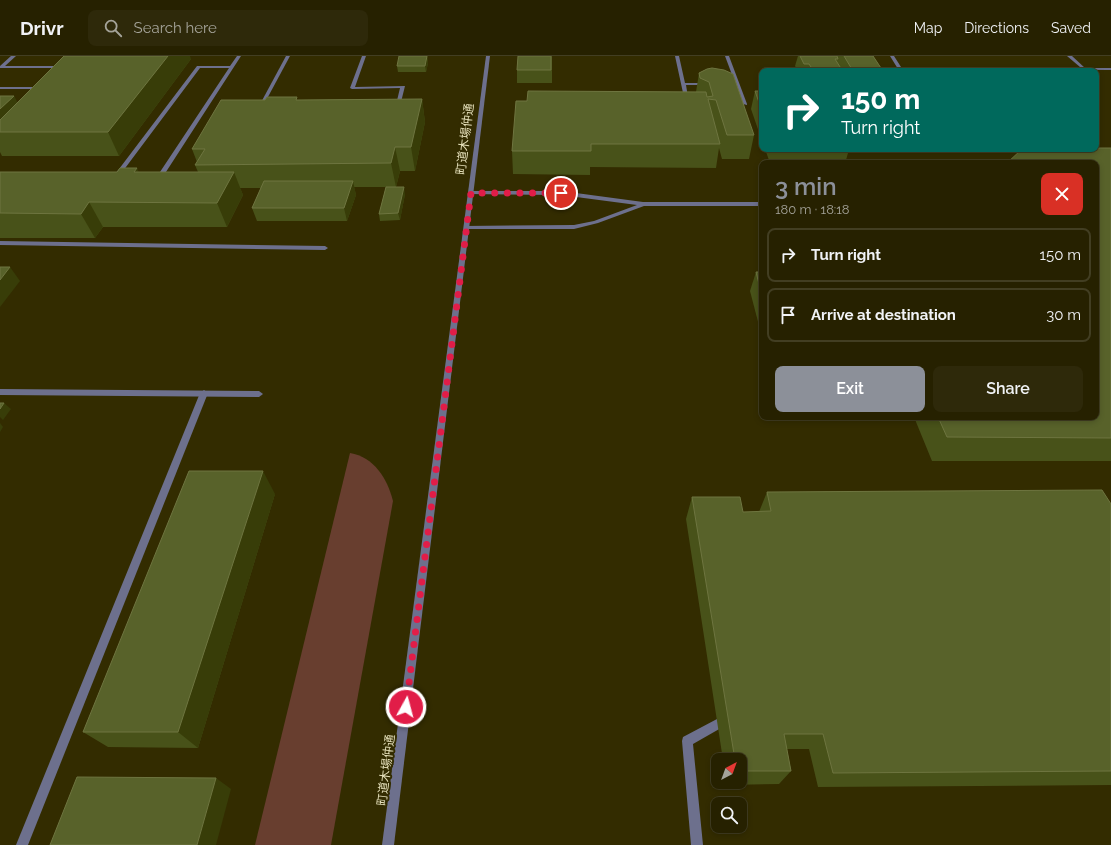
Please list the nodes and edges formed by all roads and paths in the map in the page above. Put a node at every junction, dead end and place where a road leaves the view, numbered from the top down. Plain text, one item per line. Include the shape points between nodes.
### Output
1 (14, 56) edge
2 (240, 56) edge
3 (288, 56) edge
4 (364, 56) edge
5 (488, 56) edge
6 (677, 56) edge
7 (727, 56) edge
8 (892, 56) edge
9 (1069, 56) edge
10 (1, 67) edge
11 (232, 67) junction
12 (900, 68) edge
13 (1083, 68) edge
14 (1099, 69) edge
15 (1111, 69) edge
16 (54, 72) edge
17 (44, 82) edge
18 (683, 84) junction
19 (714, 84) edge
20 (730, 84) edge
21 (738, 84) junction
22 (0, 88) edge
23 (38, 88) junction
24 (33, 93) edge
25 (745, 104) edge
26 (680, 105) edge
27 (389, 110) edge
28 (267, 111) edge
29 (110, 174) edge
30 (118, 174) junction
31 (125, 174) edge
32 (147, 174) edge
33 (471, 193) junction
34 (643, 204) junction
35 (759, 204) edge
36 (466, 227) junction
37 (0, 243) edge
38 (325, 248) dead end
39 (0, 392) edge
40 (204, 394) junction
41 (259, 394) dead end
42 (717, 724) dead end
43 (22, 845) edge
44 (388, 845) edge
45 (697, 845) edge

1 - 10 street
2 - 11 street
3 - 28 street via 259,111
4 - 27 street via 352,88 402,87 396,110
5 - 33 street, 町道木場仲通
6 - 18 street
7 - 21 street
8 - 12 street
9 - 13 street
10 - 16 street via 59,67
11 - 30 street via 199,67
11 - 32 street via 162,174
14 - 15 street
17 - 23 street
18 - 19 street
18 - 26 street via 688,105
20 - 21 street
21 - 25 street
22 - 23 street
23 - 24 street
29 - 30 street
30 - 31 street
33 - 34 street via 561,193
33 - 36 street, 町道木場仲通
34 - 35 street
34 - 36 street via 596,222 574,227
36 - 44 street, 町道木場仲通
37 - 38 street
39 - 40 street
40 - 41 street
40 - 43 street
42 - 45 street via 687,741

